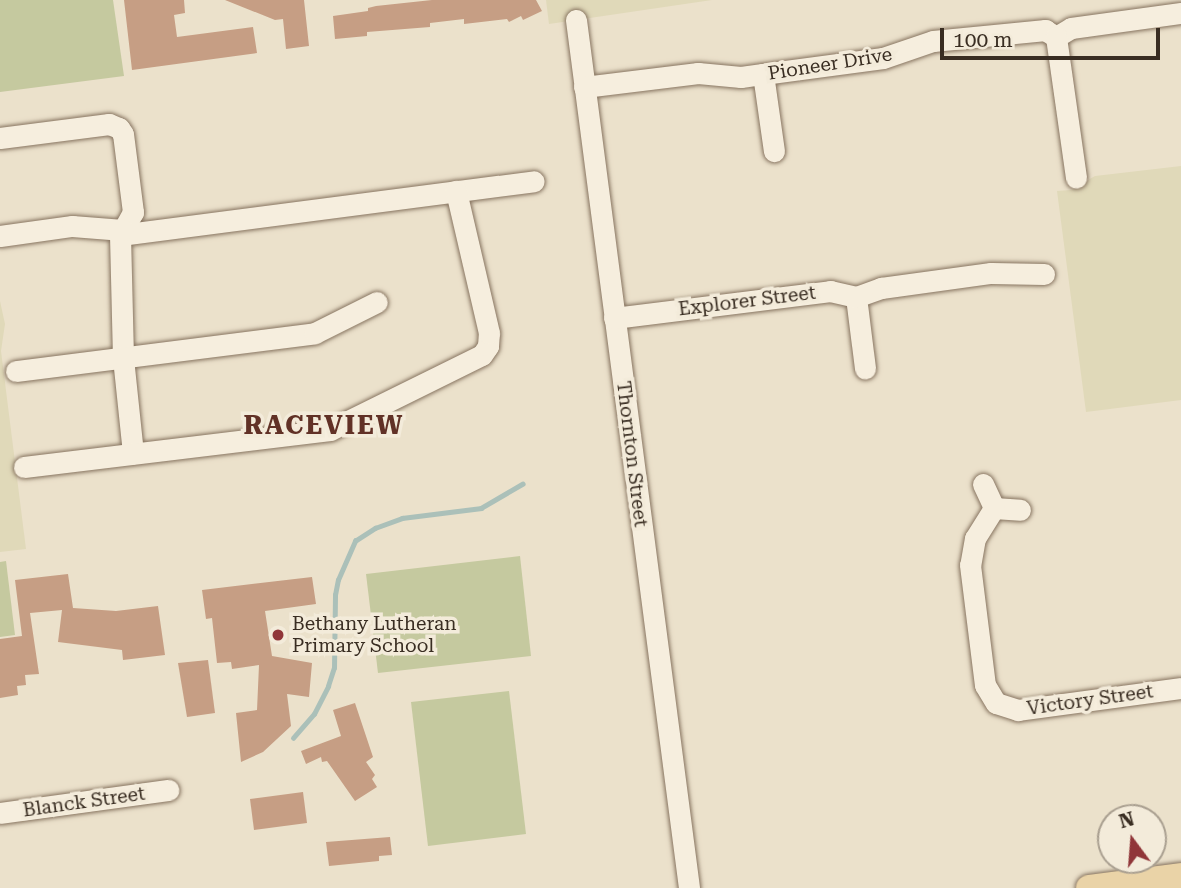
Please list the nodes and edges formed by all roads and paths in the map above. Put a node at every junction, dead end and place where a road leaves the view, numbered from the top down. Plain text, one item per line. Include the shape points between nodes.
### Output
1 (1181, 13) edge
2 (576, 20) dead end
3 (1056, 37) junction
4 (763, 74) junction
5 (584, 87) junction
6 (0, 138) edge
7 (774, 151) dead end
8 (1076, 178) dead end
9 (533, 181) dead end
10 (456, 191) junction
11 (121, 233) junction
12 (0, 236) edge
13 (1044, 275) dead end
14 (856, 297) junction
15 (377, 302) dead end
16 (614, 318) junction
17 (124, 358) junction
18 (864, 368) dead end
19 (16, 371) dead end
20 (133, 453) junction
21 (24, 467) dead end
22 (983, 484) dead end
23 (994, 508) junction
24 (1020, 510) dead end
25 (1181, 688) edge
26 (168, 790) dead end
27 (0, 813) edge
28 (1181, 876) edge
29 (689, 888) edge
30 (1089, 888) edge

1 - 3 street via 1071,28
2 - 5 street, Thornton Street
3 - 4 street, Pioneer Drive via 1032,29 933,41 883,58
3 - 8 street
4 - 5 street, Pioneer Drive via 698,73
4 - 7 street
5 - 16 street, Thornton Street
6 - 11 street via 109,124 119,128 133,212
9 - 10 street
10 - 11 street
10 - 20 street via 489,333 482,355 330,430
11 - 12 street via 72,226
11 - 17 street
13 - 14 street, Explorer Street via 991,274 881,288
14 - 16 street, Explorer Street via 830,291
14 - 18 street
15 - 17 street via 315,333
16 - 29 street, Thornton Street
17 - 19 street
17 - 20 street
20 - 21 street
22 - 23 street
23 - 24 street
23 - 25 street, Victory Street via 975,538 970,565 985,685 996,703 1018,710
26 - 27 street, Blanck Street
28 - 30 main road

